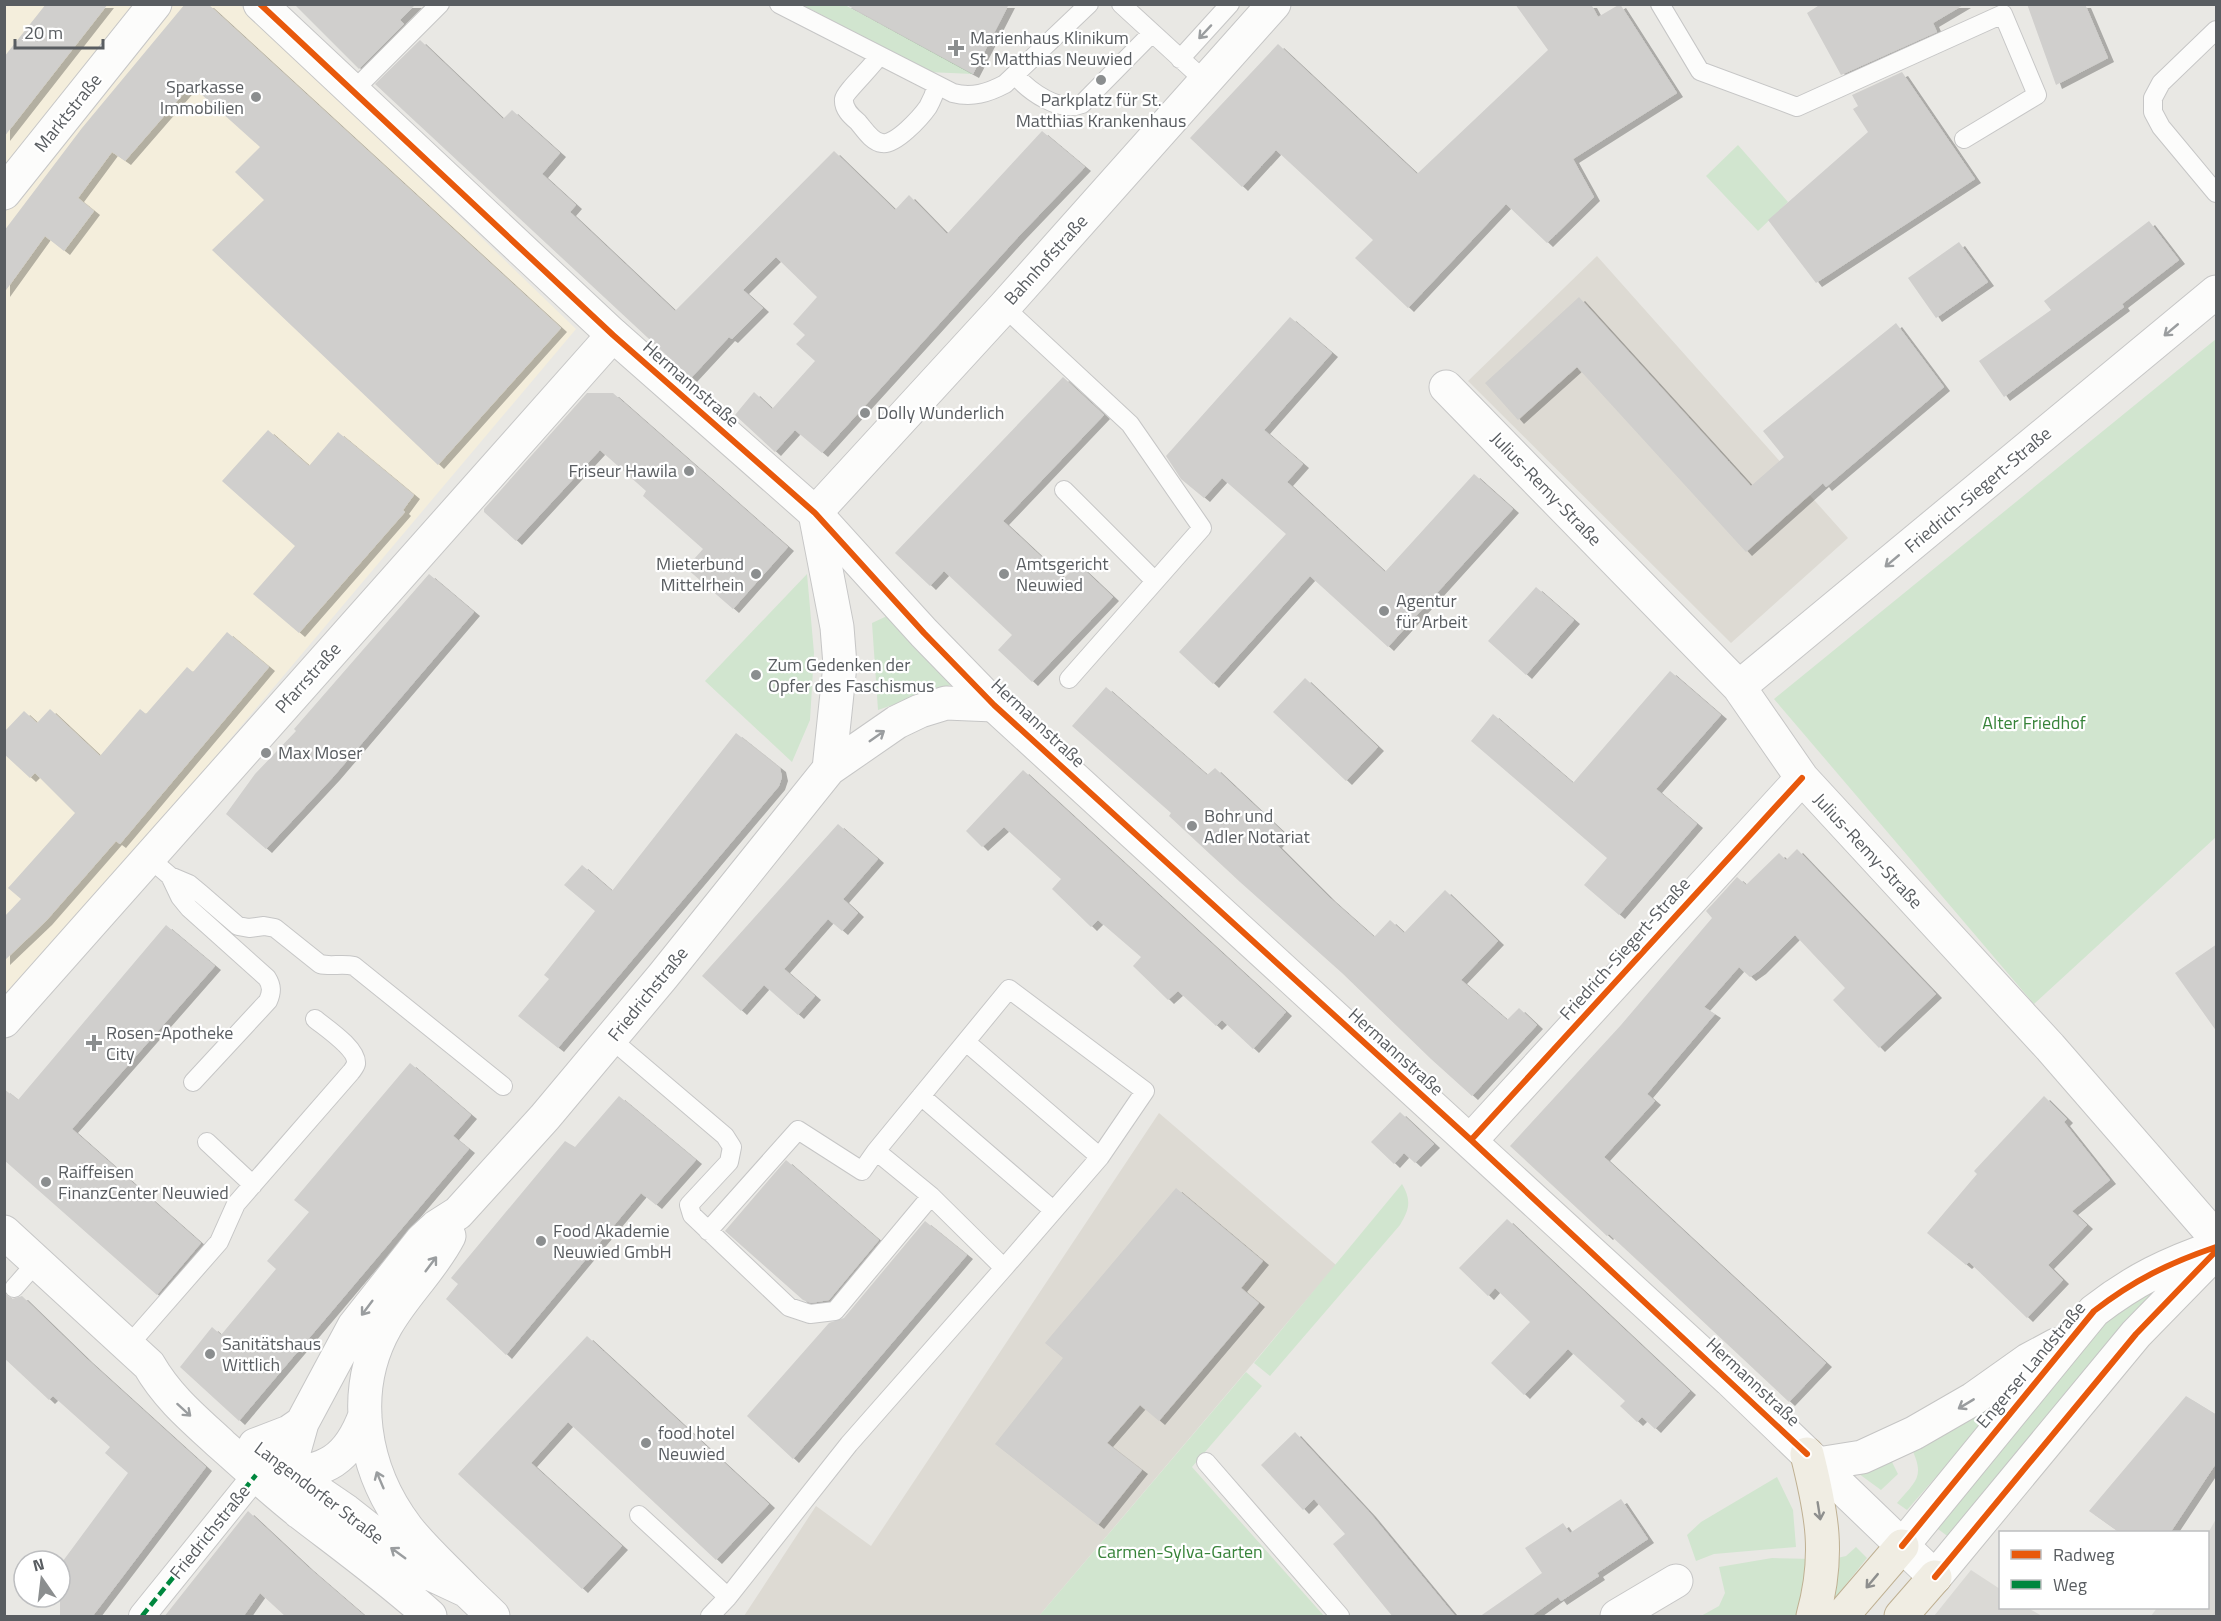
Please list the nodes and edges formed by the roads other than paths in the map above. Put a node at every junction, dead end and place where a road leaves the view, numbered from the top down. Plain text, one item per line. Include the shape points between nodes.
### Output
1 (155, 4) edge
2 (260, 4) edge
3 (440, 4) edge
4 (779, 4) edge
5 (1089, 4) edge
6 (1121, 4) edge
7 (1230, 4) edge
8 (1274, 4) edge
9 (1660, 4) edge
10 (2217, 30) edge
11 (1147, 38) junction
12 (879, 56) junction
13 (1180, 59) junction
14 (1015, 75) junction
15 (1205, 81) junction
16 (938, 85) junction
17 (352, 92) junction
18 (1964, 139) dead end
19 (2217, 193) edge
20 (4, 194) edge
21 (2217, 292) edge
22 (1004, 307) junction
23 (613, 335) junction
24 (1446, 387) dead end
25 (1064, 490) dead end
26 (815, 513) junction
27 (1155, 581) junction
28 (1070, 679) dead end
29 (1739, 687) junction
30 (994, 705) junction
31 (829, 769) junction
32 (1802, 778) junction
33 (160, 867) junction
34 (315, 1019) dead end
35 (4, 1021) edge
36 (611, 1039) junction
37 (966, 1042) junction
38 (193, 1082) dead end
39 (503, 1086) dead end
40 (921, 1096) junction
41 (1471, 1140) junction
42 (207, 1142) dead end
43 (876, 1151) junction
44 (1100, 1157) junction
45 (253, 1185) junction
46 (931, 1196) junction
47 (1053, 1210) junction
48 (458, 1213) junction
49 (708, 1231) junction
50 (2217, 1238) edge
51 (16, 1241) edge
52 (2217, 1249) edge
53 (1004, 1268) junction
54 (14, 1288) dead end
55 (2069, 1340) junction
56 (138, 1356) junction
57 (365, 1415) junction
58 (302, 1423) junction
59 (1812, 1459) junction
60 (255, 1460) junction
61 (1206, 1462) dead end
62 (291, 1475) junction
63 (299, 1512) junction
64 (639, 1515) dead end
65 (1902, 1546) junction
66 (1935, 1577) junction
67 (1676, 1581) dead end
68 (467, 1591) junction
69 (728, 1597) junction
70 (142, 1617) edge
71 (430, 1617) edge
72 (493, 1617) edge
73 (710, 1617) edge
74 (1340, 1617) edge
75 (1617, 1617) edge
76 (1813, 1617) edge
77 (1842, 1617) edge
78 (1901, 1617) edge

1 - 20 street, Marktstraße
2 - 17 street, Hermannstraße
3 - 17 lane
4 - 12 lane
5 - 14 lane
6 - 11 lane
7 -> 13 lane
8 - 15 street, Bahnhofstraße
9 - 18 lane via 1700,71 1797,107 2003,14 2037,95
10 - 19 lane via 2161,83 2153,98 2153,112 2161,127
11 - 13 lane
11 - 14 lane via 1076,106 1064,107 1032,92
12 - 16 lane
12 - 16 lane via 846,93 844,106 881,143 896,140 927,108
13 - 15 lane
14 - 16 lane via 994,90 972,95 953,93
15 - 22 street, Bahnhofstraße
17 - 23 street, Hermannstraße
21 -> 29 street, Friedrich-Siegert-Straße
22 - 26 street, Bahnhofstraße
22 - 27 lane via 1130,424 1202,528
23 - 26 street, Hermannstraße
23 - 33 street, Pfarrstraße
24 - 29 street, Julius-Remy-Straße
25 - 27 lane
26 - 30 street, Hermannstraße
26 - 31 street via 837,627 840,665
27 - 28 lane
29 - 32 street, Julius-Remy-Straße
31 -> 30 street, Friedrichstraße via 897,722 920,711 946,703
30 - 41 street, Hermannstraße
31 - 36 street, Friedrichstraße
32 - 41 street, Friedrich-Siegert-Straße
32 - 50 street, Julius-Remy-Straße via 2050,1047
33 - 35 street, Pfarrstraße
33 - 38 lane via 189,908 271,985 268,1001
33 - 39 lane via 189,884 238,926 275,928 320,964 354,966
34 - 45 lane via 350,1048 356,1065
36 - 48 street, Friedrichstraße
36 - 49 lane via 725,1136 732,1147 729,1162 689,1205 692,1215
37 - 40 lane
37 - 44 lane
37 - 44 lane via 1009,989 1145,1091
40 - 43 lane
40 - 47 lane
41 - 59 street, Hermannstraße
42 - 45 lane
43 - 46 lane
43 - 49 lane via 862,1172 798,1130
44 - 47 lane
45 - 56 lane via 236,1204 219,1242
46 - 49 lane via 835,1311 810,1314 789,1307
46 - 53 lane
47 - 53 lane
57 -> 48 street, Friedrichstraße via 368,1374 378,1342 442,1249
48 -> 58 street, Friedrichstraße via 422,1240 354,1326
51 - 54 lane
51 - 56 street, Langendorfer Straße
52 - 55 street, Engerser Landstraße via 2153,1271 2094,1311
52 - 66 street, Engerser Landstraße via 2136,1334
53 - 69 lane via 849,1444
55 -> 59 street via 2040,1353 1914,1433 1862,1457
55 - 65 street, Engerser Landstraße
56 - 60 street, Langendorfer Straße via 172,1399
57 - 62 street, Friedrichstraße via 358,1435 344,1453 320,1468
68 -> 57 street, Friedrichstraße via 420,1543 393,1506 371,1459
58 - 60 street
58 - 62 street, Friedrichstraße via 293,1450
59 - 65 street, Hermannstraße
59 -> 76 highway via 1824,1567
60 - 62 street, Friedrichstraße
60 - 63 street, Langendorfer Straße
60 - 70 street, Friedrichstraße
61 - 74 lane
62 - 63 street, Friedrichstraße
68 -> 62 street, Langendorfer Straße via 420,1569 346,1511
63 - 71 street, Langendorfer Straße via 380,1573
64 - 69 lane
65 - 66 street, Hermannstraße
65 -> 77 highway
66 - 78 highway
67 - 75 street
68 - 72 street, Langendorfer Straße
69 - 73 lane

